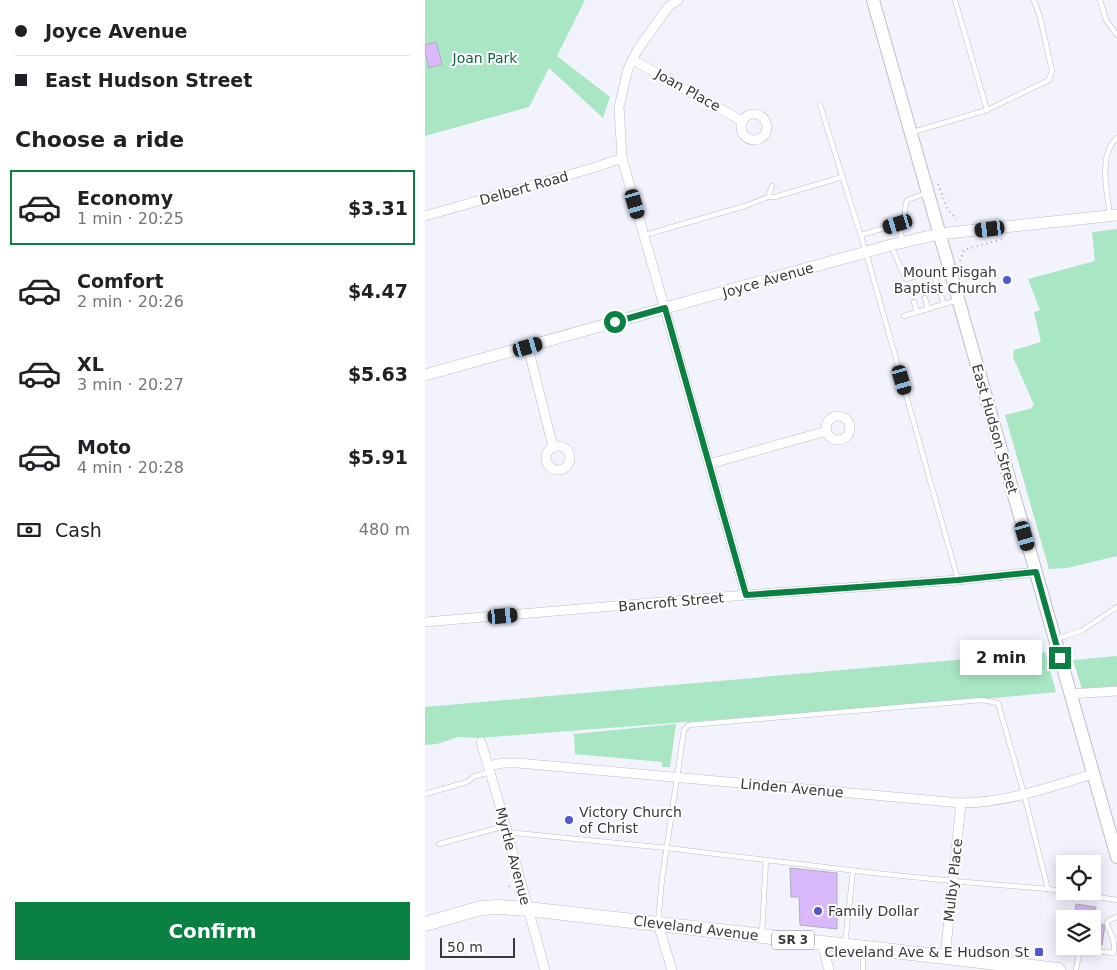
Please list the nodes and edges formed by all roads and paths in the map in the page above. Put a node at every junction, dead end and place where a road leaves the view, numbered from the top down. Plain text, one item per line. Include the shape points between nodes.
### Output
1 (678, 0) edge
2 (873, 0) edge
3 (955, 0) edge
4 (1034, 0) edge
5 (1100, 0) edge
6 (1117, 34) edge
7 (633, 60) junction
8 (820, 104) dead end
9 (987, 110) junction
10 (743, 121) dead end
11 (910, 133) junction
12 (1117, 138) edge
13 (622, 158) junction
14 (842, 177) junction
15 (772, 186) dead end
16 (927, 193) junction
17 (768, 197) junction
18 (948, 210) dead end
19 (425, 216) edge
20 (1113, 216) edge
21 (957, 218) dead end
22 (898, 224) junction
23 (939, 234) junction
24 (645, 235) junction
25 (861, 235) junction
26 (1010, 238) dead end
27 (903, 242) junction
28 (891, 245) junction
29 (967, 249) dead end
30 (866, 252) junction
31 (918, 275) junction
32 (906, 279) junction
33 (920, 281) dead end
34 (908, 285) dead end
35 (925, 298) dead end
36 (958, 300) junction
37 (914, 302) dead end
38 (944, 304) junction
39 (665, 308) junction
40 (928, 309) junction
41 (917, 312) junction
42 (904, 316) dead end
43 (528, 347) junction
44 (425, 375) edge
45 (827, 431) dead end
46 (553, 447) dead end
47 (709, 464) junction
48 (1036, 572) junction
49 (958, 580) junction
50 (746, 595) junction
51 (1117, 607) edge
52 (425, 622) edge
53 (1055, 640) junction
54 (1117, 691) edge
55 (1070, 694) junction
56 (481, 742) dead end
57 (489, 769) junction
58 (1093, 774) junction
59 (676, 777) junction
60 (425, 794) edge
61 (1024, 794) junction
62 (961, 803) junction
63 (505, 826) junction
64 (508, 836) junction
65 (439, 844) dead end
66 (667, 848) junction
67 (1117, 857) edge
68 (766, 860) junction
69 (853, 871) junction
70 (953, 882) junction
71 (1048, 889) junction
72 (1117, 900) edge
73 (528, 909) junction
74 (1117, 917) edge
75 (425, 924) edge
76 (658, 924) junction
77 (761, 936) junction
78 (822, 943) junction
79 (845, 946) junction
80 (863, 948) junction
81 (945, 957) junction
82 (987, 966) edge
83 (545, 970) edge
84 (671, 970) edge
85 (829, 970) edge
86 (863, 970) edge
87 (1058, 970) edge
88 (1076, 970) edge

1 - 7 street via 669,6 637,49
2 - 11 main road, East Hudson Street
3 - 9 lane
4 - 9 lane via 1052,71 1049,80
5 - 6 lane via 1106,20
7 - 10 street, Joan Place
7 - 13 street via 619,107
8 - 14 lane
9 - 11 lane
11 - 16 main road, East Hudson Street
12 - 20 lane via 1108,149 1105,175
13 - 19 street, Delbert Road
13 - 24 street
14 - 17 lane
14 - 25 lane
15 - 17 lane
16 - 22 lane via 907,200 904,219
16 - 23 main road, East Hudson Street
17 - 24 lane
18 - 21 path
20 - 23 street, Joyce Avenue
22 - 25 lane
22 - 27 lane
23 - 27 street, Joyce Avenue
23 - 36 main road, East Hudson Street
24 - 39 street
25 - 30 lane
26 - 29 path
27 - 28 street, Joyce Avenue
28 - 30 street, Joyce Avenue
28 - 32 lane
30 - 39 street, Joyce Avenue
30 - 49 lane
31 - 32 lane
31 - 33 lane
31 - 38 lane via 933,273
32 - 34 lane
35 - 40 lane
36 - 38 lane
36 - 48 main road, East Hudson Street
37 - 41 lane
38 - 40 lane
39 - 43 street, Joyce Avenue
39 - 47 street
40 - 41 lane
41 - 42 lane
43 - 44 street, Joyce Avenue
43 - 46 street
45 - 47 street
47 - 50 street
48 - 49 street, Bancroft Street
48 - 53 main road, East Hudson Street
49 - 50 street, Bancroft Street
50 - 52 street, Bancroft Street
51 - 53 lane via 1081,631
53 - 55 main road, East Hudson Street
54 - 55 street
55 - 58 main road, East Hudson Street
56 - 57 street, Myrtle Avenue
57 - 59 street, Linden Avenue via 503,763 519,763
57 - 60 lane via 467,782
57 - 63 street, Myrtle Avenue
58 - 61 street, Linden Avenue
58 - 67 main road, East Hudson Street
59 - 61 lane via 683,730 689,725 982,700 997,703
59 - 62 street, Linden Avenue
59 - 66 lane
61 - 62 street, Linden Avenue
61 - 71 lane
62 - 70 street, Mulby Place
63 - 64 street, Myrtle Avenue
63 - 65 lane
64 - 66 lane via 516,833
64 - 73 street, Myrtle Avenue
66 - 68 lane
66 - 76 lane
68 - 69 lane
68 - 77 lane
69 - 70 lane
69 - 79 lane
70 - 71 lane
70 - 81 street, Mulby Place
71 - 72 lane
73 - 75 main road, Cleveland Avenue / SR 3 via 481,908
73 - 76 main road, Cleveland Avenue / SR 3
73 - 83 street, Myrtle Avenue
74 - 88 lane via 1108,920 1107,924 1115,943 1113,953 1080,949
76 - 77 main road, Cleveland Avenue / SR 3
76 - 84 street
77 - 78 main road, Cleveland Avenue / SR 3
78 - 79 main road, Cleveland Avenue / SR 3
78 - 85 street
79 - 80 main road, Cleveland Avenue / SR 3
80 - 81 main road, Cleveland Avenue / SR 3
80 - 86 lane
81 - 82 main road, Cleveland Avenue / SR 3
82 - 87 main road, Cleveland Avenue / SR 3

